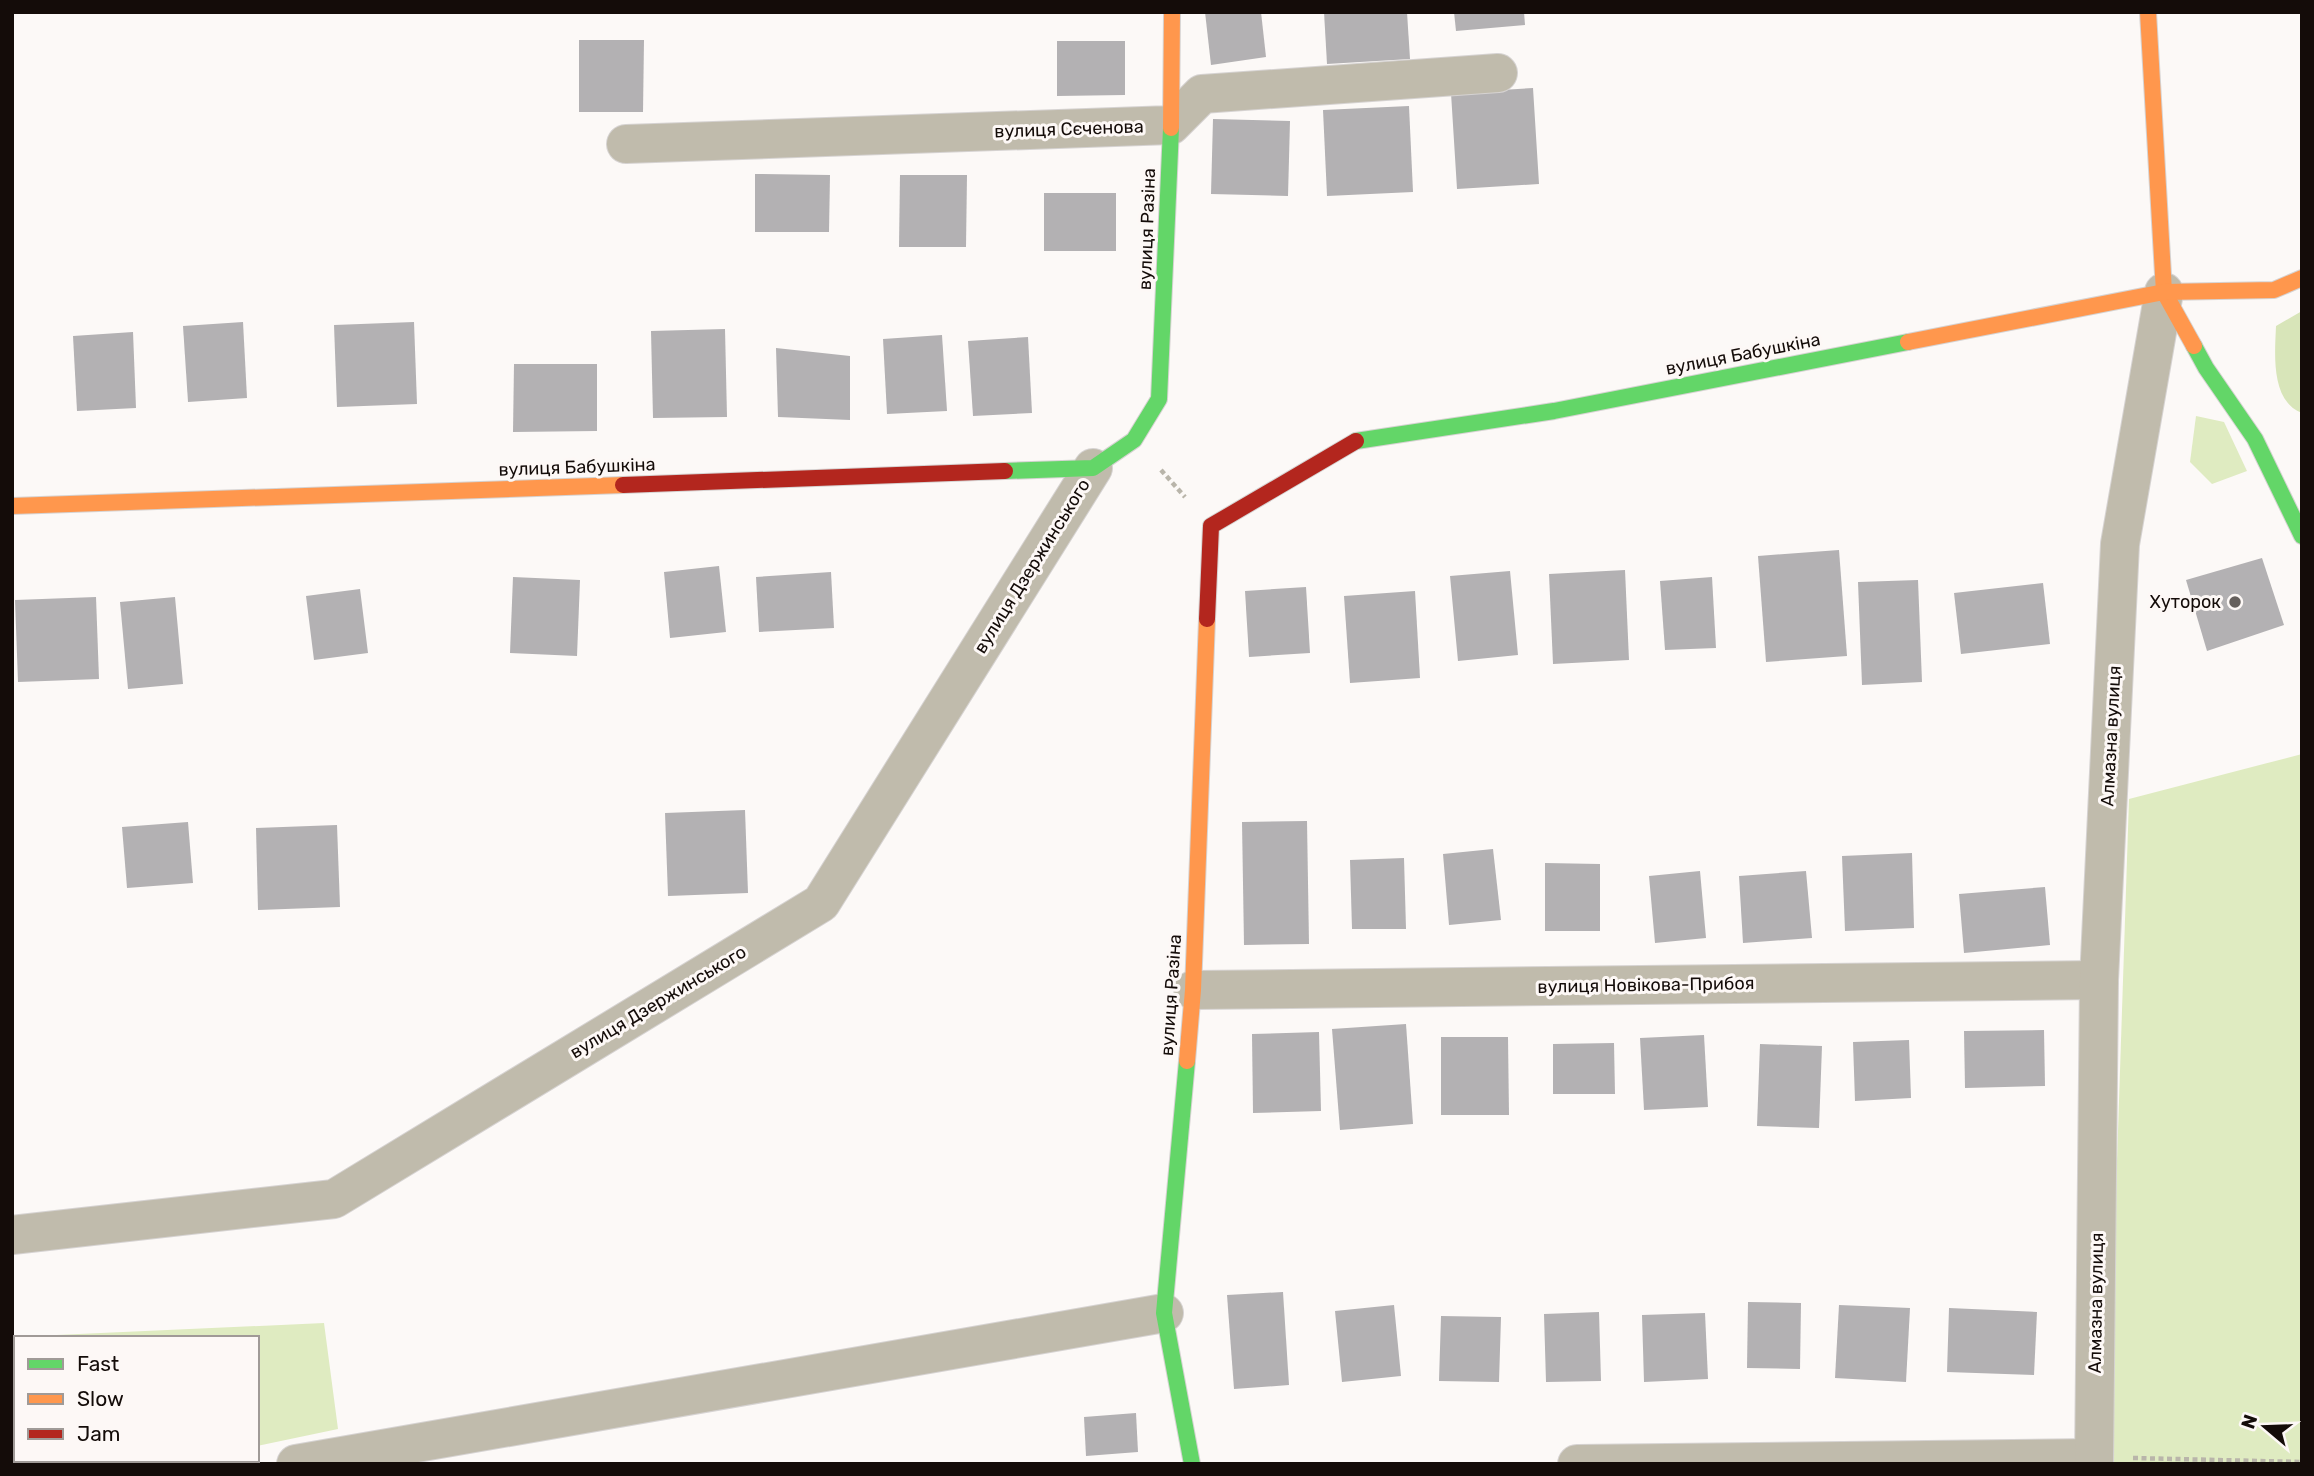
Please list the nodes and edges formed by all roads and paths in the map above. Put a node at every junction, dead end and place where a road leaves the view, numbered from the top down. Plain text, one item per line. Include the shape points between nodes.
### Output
1 (1172, 12) edge
2 (2148, 12) edge
3 (1498, 73) dead end
4 (1171, 125) junction
5 (626, 144) dead end
6 (2302, 278) edge
7 (2164, 292) junction
8 (1134, 440) junction
9 (1093, 468) junction
10 (12, 506) edge
11 (1211, 526) junction
12 (2302, 536) edge
13 (2099, 980) junction
14 (1193, 990) junction
15 (12, 1235) edge
16 (1164, 1312) junction
17 (2094, 1461) edge
18 (2302, 1462) edge
19 (296, 1464) edge
20 (1192, 1464) edge
21 (1577, 1464) edge

1 - 4 street, вулиця Разіна
2 - 7 street
3 - 4 street via 1202,94
4 - 5 street, вулиця Сєченова
4 - 8 street, вулиця Разіна via 1159,399
6 - 7 street, вулиця Бабушкіна via 2274,290
7 - 11 street, вулиця Бабушкіна via 1554,411 1359,439
7 - 12 street via 2206,368 2255,439
7 - 13 street, Алмазна вулиця via 2119,544
8 - 9 street
8 - 11 path
9 - 10 street, вулиця Бабушкіна
9 - 15 street, вулиця Дзержинського via 821,903 334,1199
11 - 14 street, вулиця Разіна
13 - 14 street, вулиця Новікова-Прибоя
13 - 17 street, Алмазна вулиця
14 - 16 street, вулиця Разіна
16 - 19 street
16 - 20 street, вулиця Разіна
17 - 18 path
17 - 21 street

